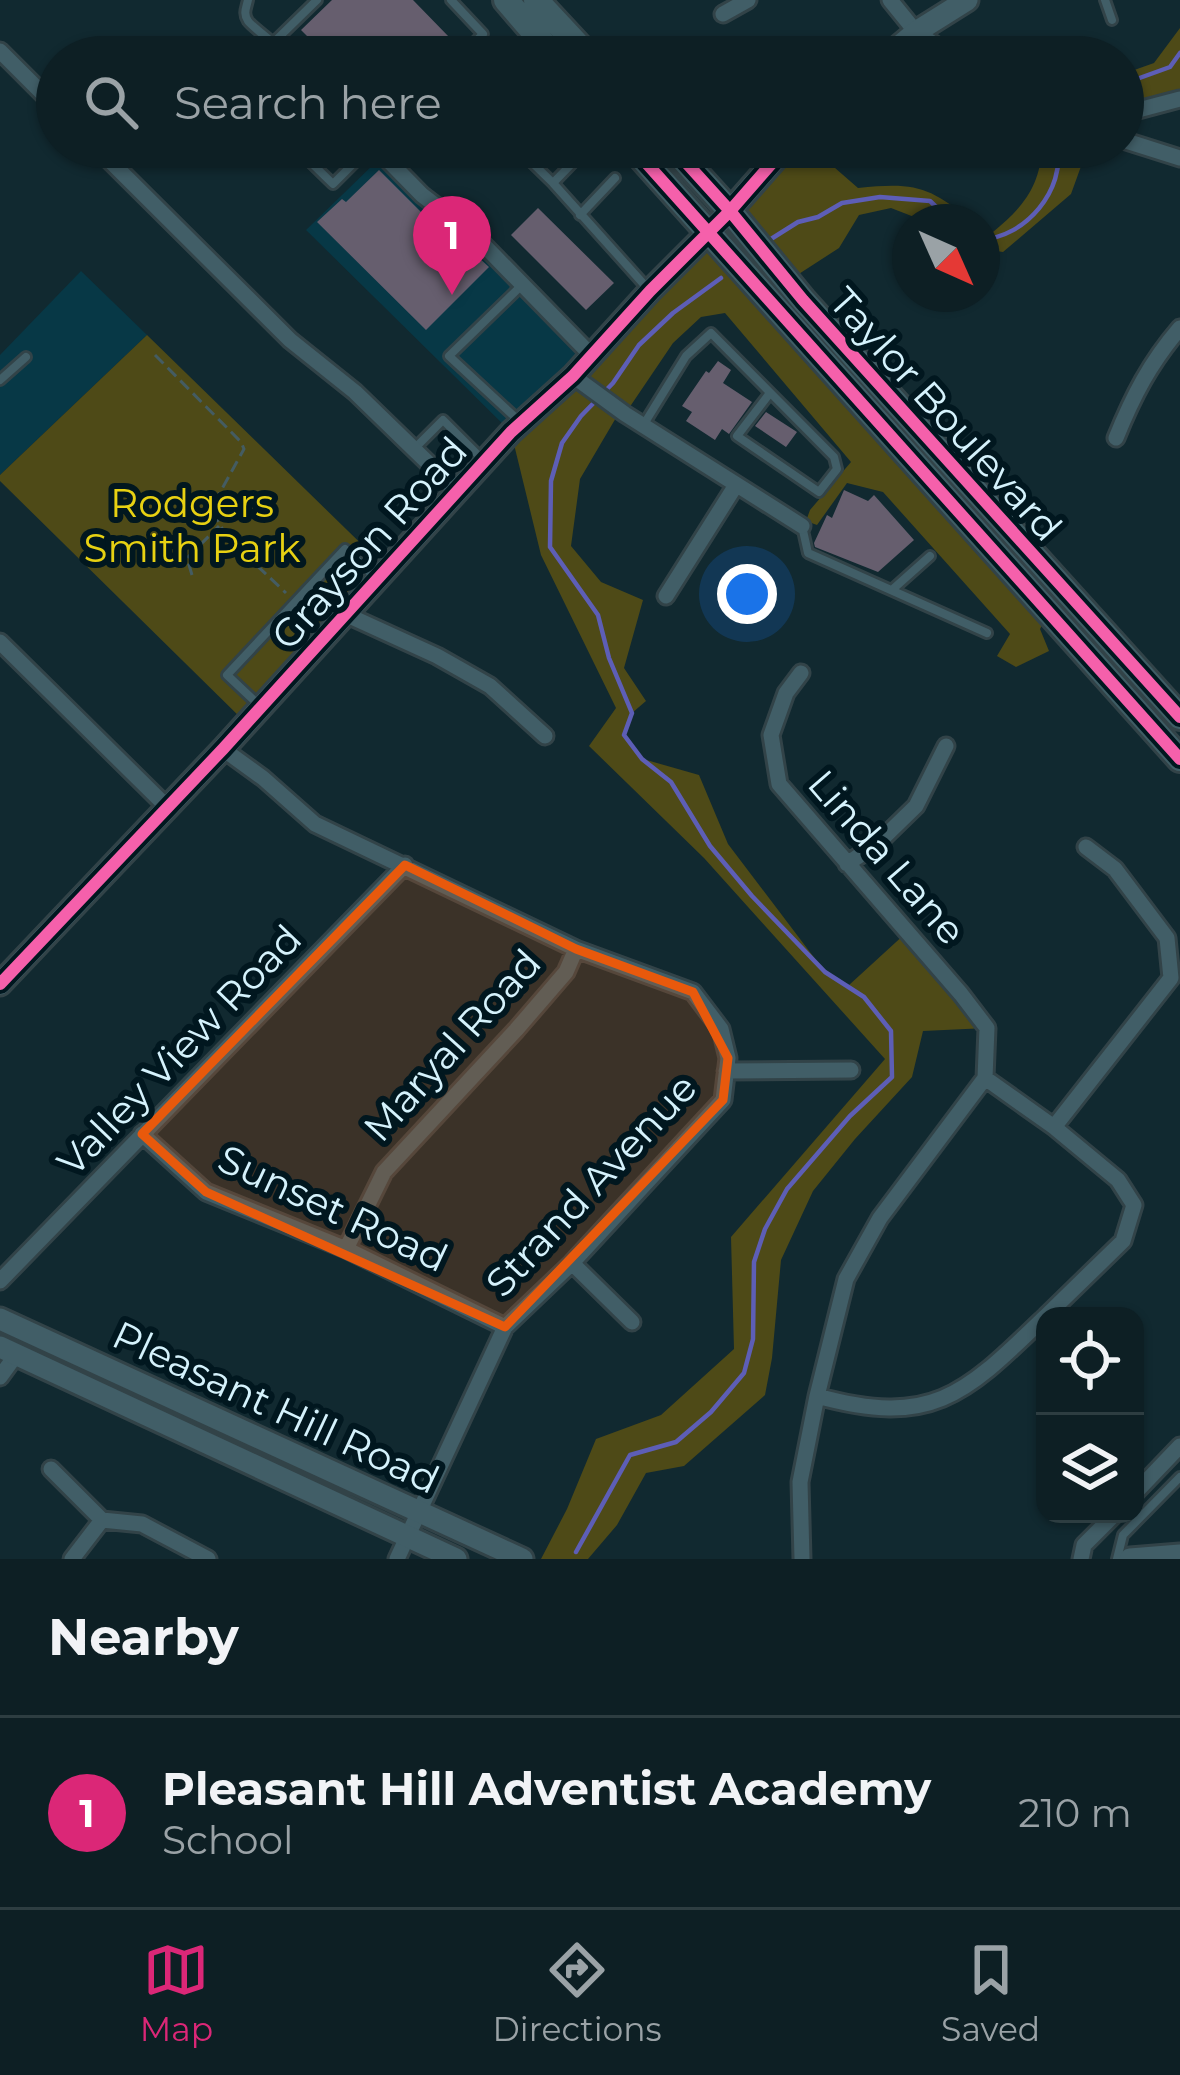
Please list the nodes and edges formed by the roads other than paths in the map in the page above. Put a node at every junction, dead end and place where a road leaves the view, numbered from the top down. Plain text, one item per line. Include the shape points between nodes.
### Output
1 (248, 0) edge
2 (317, 0) edge
3 (451, 0) edge
4 (506, 0) edge
5 (536, 0) edge
6 (748, 0) edge
7 (890, 0) edge
8 (967, 0) edge
9 (1105, 0) edge
10 (723, 14) dead end
11 (1112, 20) dead end
12 (916, 32) junction
13 (267, 36) edge
14 (281, 36) edge
15 (481, 36) edge
16 (537, 36) edge
17 (569, 36) edge
18 (911, 36) edge
19 (922, 36) edge
20 (0, 51) edge
21 (36, 87) edge
22 (1180, 98) edge
23 (1144, 108) edge
24 (1144, 147) edge
25 (1180, 158) edge
26 (117, 168) edge
27 (317, 168) edge
28 (350, 168) edge
29 (394, 168) edge
30 (538, 168) edge
31 (568, 168) edge
32 (650, 168) edge
33 (691, 168) edge
34 (768, 168) edge
35 (615, 178) dead end
36 (553, 183) junction
37 (730, 211) junction
38 (580, 215) junction
39 (707, 233) junction
40 (523, 284) junction
41 (650, 291) junction
42 (1180, 328) edge
43 (26, 356) dead end
44 (592, 356) junction
45 (0, 380) edge
46 (580, 382) junction
47 (770, 393) junction
48 (521, 423) junction
49 (643, 425) junction
50 (1116, 438) dead end
51 (413, 449) junction
52 (484, 461) junction
53 (736, 485) junction
54 (457, 491) junction
55 (802, 526) joint
56 (930, 556) dead end
57 (377, 579) junction
58 (892, 589) junction
59 (666, 596) dead end
60 (345, 614) junction
61 (987, 633) dead end
62 (0, 642) edge
63 (801, 674) dead end
64 (261, 706) junction
65 (1180, 717) edge
66 (545, 736) dead end
67 (946, 746) dead end
68 (223, 749) junction
69 (1180, 759) edge
70 (167, 807) junction
71 (1086, 847) dead end
72 (847, 864) junction
73 (405, 865) junction
74 (576, 950) junction
75 (0, 984) edge
76 (851, 1070) dead end
77 (726, 1071) junction
78 (985, 1078) junction
79 (1054, 1127) junction
80 (142, 1134) junction
81 (346, 1249) junction
82 (572, 1263) junction
83 (0, 1281) edge
84 (1054, 1307) edge
85 (0, 1319) edge
86 (632, 1322) dead end
87 (1036, 1325) edge
88 (505, 1327) junction
89 (8, 1351) edge
90 (0, 1377) edge
91 (817, 1396) junction
92 (1180, 1446) edge
93 (51, 1468) dead end
94 (1180, 1477) edge
95 (1144, 1484) edge
96 (418, 1514) junction
97 (102, 1520) junction
98 (1106, 1523) edge
99 (401, 1548) edge
100 (1180, 1555) edge
101 (72, 1559) edge
102 (208, 1559) edge
103 (456, 1559) edge
104 (522, 1559) edge
105 (802, 1559) edge
106 (1081, 1559) edge
107 (1118, 1559) edge
108 (1130, 1559) edge

1 - 13 lane via 249,22
2 - 14 lane
3 - 15 lane
4 - 16 main road
5 - 17 main road
6 - 10 street
7 - 12 street
8 - 12 street
9 - 11 lane
12 - 18 street
12 - 19 street
20 - 21 street
22 - 23 street
24 - 25 street
26 - 51 street
27 - 28 lane via 333,184
29 - 40 street
30 - 36 lane
31 - 36 lane
32 - 39 main road, Taylor Boulevard
33 - 37 main road, Taylor Boulevard
34 - 37 street, Grayson Road
35 - 38 lane
36 - 38 lane
37 - 39 street, Grayson Road
37 - 65 main road, Taylor Boulevard
38 - 41 lane
39 - 41 street, Grayson Road
39 - 69 main road, Taylor Boulevard
40 - 44 street
40 - 48 lane via 449,356
41 - 44 street, Grayson Road
42 - 50 street via 1135,392
43 - 45 lane
44 - 46 street, Grayson Road
46 - 48 street, Grayson Road
46 - 49 street
47 - 47 lane via 833,457 837,469 819,492 737,436
47 - 49 lane via 710,333
48 - 52 street, Grayson Road
49 - 53 street
51 - 52 lane via 443,420
51 - 54 street
52 - 54 street, Grayson Road
53 - 55 street
53 - 59 street
54 - 57 street, Grayson Road
55 - 58 lane via 808,553
56 - 58 lane
57 - 60 street, Grayson Road
57 - 64 lane via 345,549 227,675
58 - 61 lane
60 - 64 street, Grayson Road
60 - 66 street via 490,686
62 - 70 street
63 - 72 street, Linda Lane via 771,735 779,784
64 - 68 street, Grayson Road
67 - 72 street via 916,806
68 - 70 street, Grayson Road
68 - 73 street, Strand Avenue via 315,824
70 - 75 street, Grayson Road
71 - 79 street via 1115,869 1167,938 1171,978
72 - 78 street, Linda Lane via 987,1028
73 - 74 street, Strand Avenue
73 - 80 street, Valley View Road
74 - 77 street, Strand Avenue via 693,992 721,1029
74 - 81 street, Maryal Road via 516,1030 384,1172
76 - 77 street
77 - 82 street, Strand Avenue via 724,1100
78 - 79 street
78 - 91 street via 880,1218 846,1279
79 - 84 street via 1118,1180 1134,1205 1123,1241
80 - 81 street, Sunset Road via 206,1192
80 - 83 street, Valley View Road
81 - 88 street, Sunset Road
82 - 86 street
82 - 88 street, Strand Avenue
85 - 96 street, Pleasant Hill Road
87 - 91 street via 951,1397 905,1409
88 - 96 street, Strand Avenue
89 - 90 street
89 - 99 street, Pleasant Hill Road
91 - 105 street via 800,1482
92 - 95 street
93 - 97 street
94 - 107 lane via 1123,1535
96 - 99 street, Strand Avenue
96 - 104 street, Pleasant Hill Road
97 - 101 street
97 - 102 street via 142,1524
98 - 106 street
99 - 103 street, Pleasant Hill Road
100 - 108 street

